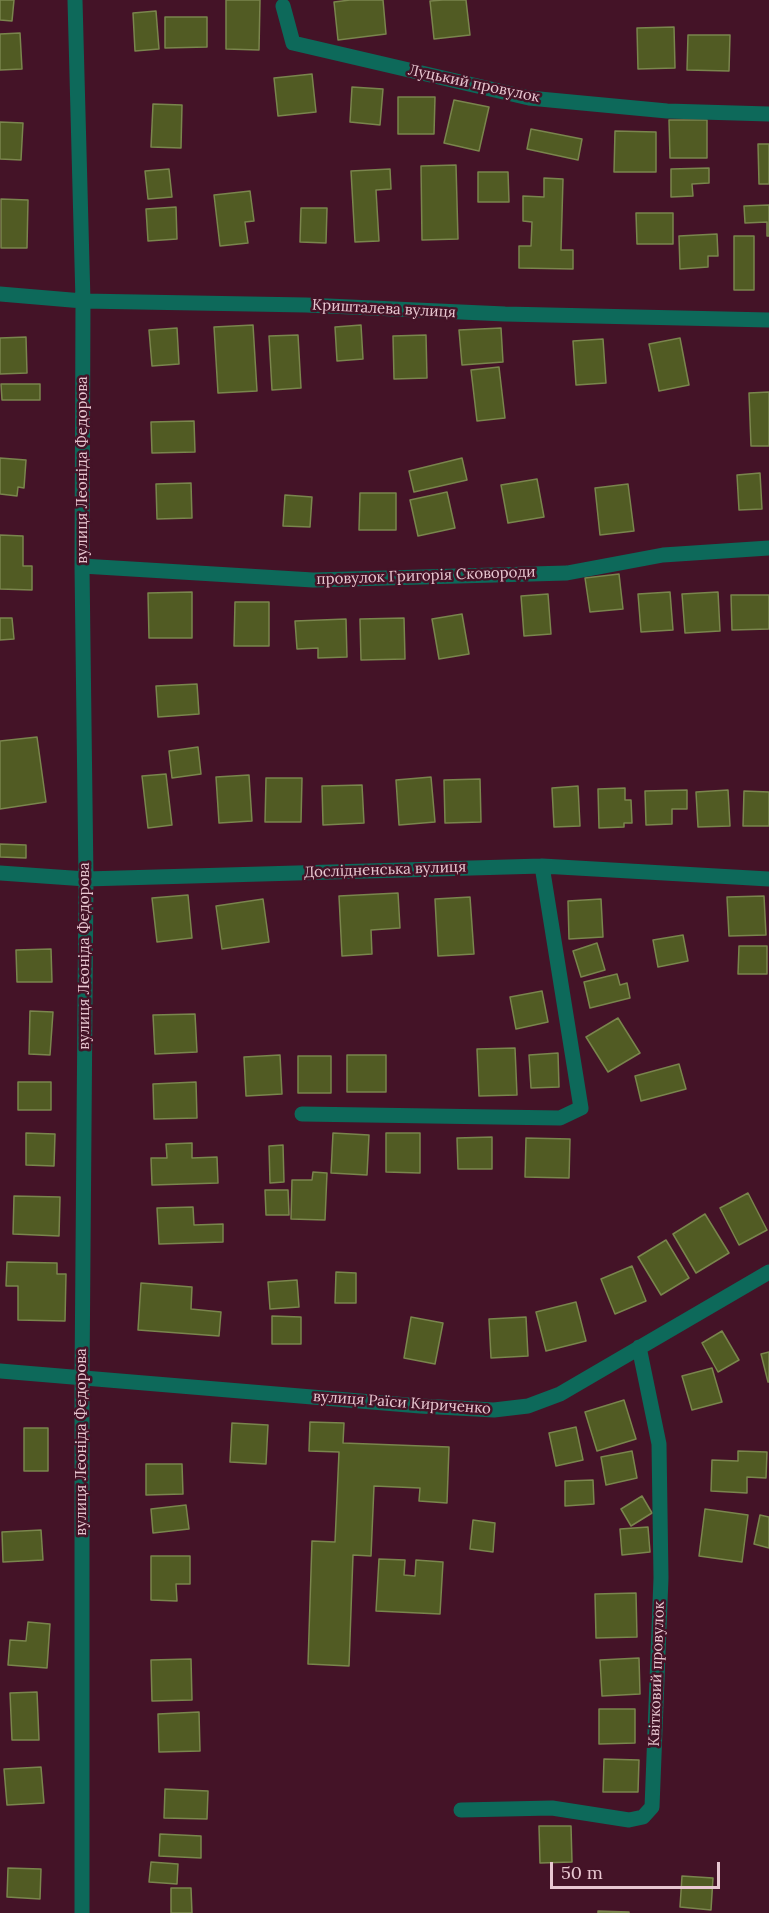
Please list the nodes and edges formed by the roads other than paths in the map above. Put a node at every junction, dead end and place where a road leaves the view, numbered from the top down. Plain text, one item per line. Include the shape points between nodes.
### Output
1 (75, 0) edge
2 (283, 6) dead end
3 (769, 114) edge
4 (0, 294) edge
5 (83, 301) junction
6 (769, 320) edge
7 (769, 548) edge
8 (82, 566) junction
9 (542, 866) junction
10 (0, 873) edge
11 (86, 879) junction
12 (769, 879) edge
13 (302, 1114) dead end
14 (769, 1272) edge
15 (639, 1347) junction
16 (0, 1371) edge
17 (82, 1378) junction
18 (461, 1810) dead end
19 (82, 1913) edge

1 - 5 street, вулиця Леоніда Федорова
2 - 3 street, Луцький провулок via 293,43 529,98 668,111
4 - 5 street, Кришталева вулиця
5 - 6 street, Кришталева вулиця
5 - 8 street, вулиця Леоніда Федорова
7 - 8 street, провулок Григорія Сковороди via 663,555 567,573 336,580
8 - 11 street, вулиця Леоніда Федорова
9 - 11 street, Дослідненська вулиця
9 - 12 street, Дослідненська вулиця
9 - 13 street via 581,1108 560,1118
10 - 11 street, Дослідненська вулиця
11 - 17 street, вулиця Леоніда Федорова
14 - 15 street, вулиця Раїси Кириченко
15 - 17 street, вулиця Раїси Кириченко via 560,1394 528,1406 494,1410
15 - 18 street, Квітковий провулок via 659,1444 661,1578 652,1807 643,1817 629,1820 552,1808
16 - 17 street, вулиця Раїси Кириченко
17 - 19 street, вулиця Леоніда Федорова

